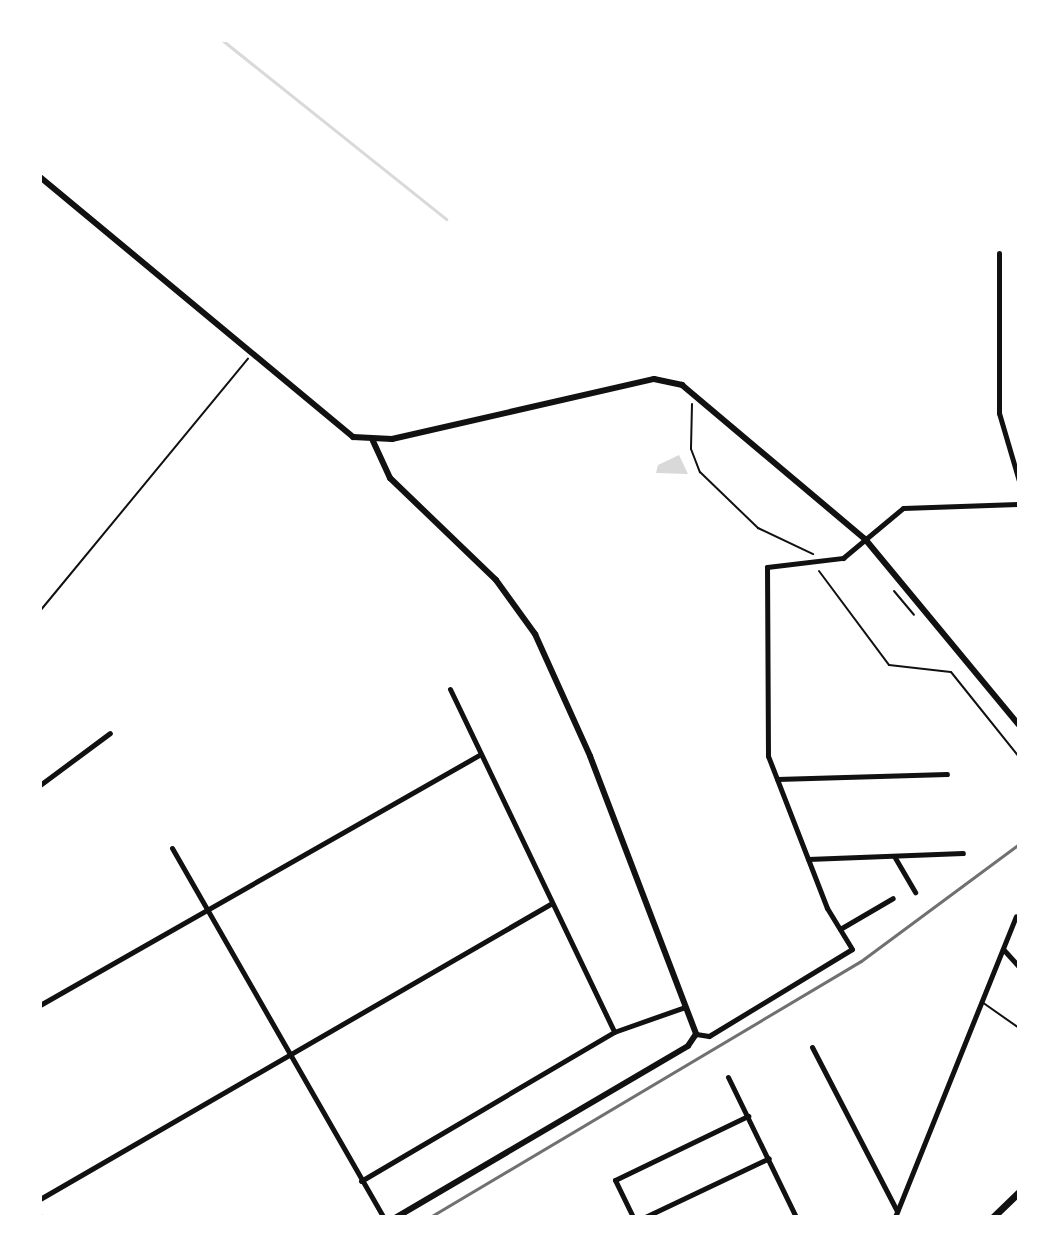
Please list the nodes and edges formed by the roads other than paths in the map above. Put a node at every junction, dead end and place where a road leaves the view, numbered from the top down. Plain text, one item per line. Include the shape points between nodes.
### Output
1 (40, 177) edge
2 (999, 253) dead end
3 (373, 441) junction
4 (1019, 481) edge
5 (1019, 504) edge
6 (865, 539) junction
7 (450, 689) dead end
8 (1019, 725) edge
9 (110, 733) dead end
10 (481, 754) junction
11 (947, 774) dead end
12 (777, 779) junction
13 (40, 785) edge
14 (172, 848) dead end
15 (963, 853) dead end
16 (894, 856) junction
17 (808, 859) junction
18 (915, 892) dead end
19 (893, 898) dead end
20 (552, 903) junction
21 (208, 911) junction
22 (1016, 916) dead end
23 (840, 929) junction
24 (1003, 949) junction
25 (1019, 967) edge
26 (981, 1001) junction
27 (40, 1005) edge
28 (685, 1007) junction
29 (1019, 1028) edge
30 (614, 1032) junction
31 (696, 1034) junction
32 (812, 1047) dead end
33 (289, 1054) junction
34 (728, 1077) dead end
35 (748, 1116) junction
36 (769, 1158) junction
37 (361, 1181) junction
38 (1019, 1192) edge
39 (40, 1199) edge
40 (896, 1214) edge
41 (383, 1217) edge
42 (397, 1217) edge
43 (633, 1217) edge
44 (645, 1217) edge
45 (796, 1217) edge
46 (993, 1217) edge

1 - 3 street via 255,353 343,433
2 - 4 street via 999,413
3 - 6 street via 668,379 772,456
3 - 28 street via 390,478 496,580 535,634 590,756
5 - 6 street via 903,508
6 - 8 street
6 - 12 street via 843,558 773,562 762,579 768,756
7 - 10 street
9 - 13 street
10 - 20 street
10 - 21 street
11 - 12 street
12 - 17 street
14 - 21 street
15 - 16 street
16 - 17 street
16 - 18 street
17 - 23 street
19 - 23 street
20 - 30 street
20 - 33 street
21 - 27 street
21 - 33 street
22 - 24 street
23 - 31 street via 852,949 709,1036
24 - 25 street
24 - 26 street
26 - 29 lane
26 - 40 street
28 - 30 street
28 - 31 street
30 - 37 street
31 - 42 street via 688,1046
32 - 40 street
33 - 37 street
33 - 39 street
34 - 35 street
35 - 36 street
35 - 43 street via 615,1180
36 - 44 street
36 - 45 street
37 - 41 street
38 - 46 main road

